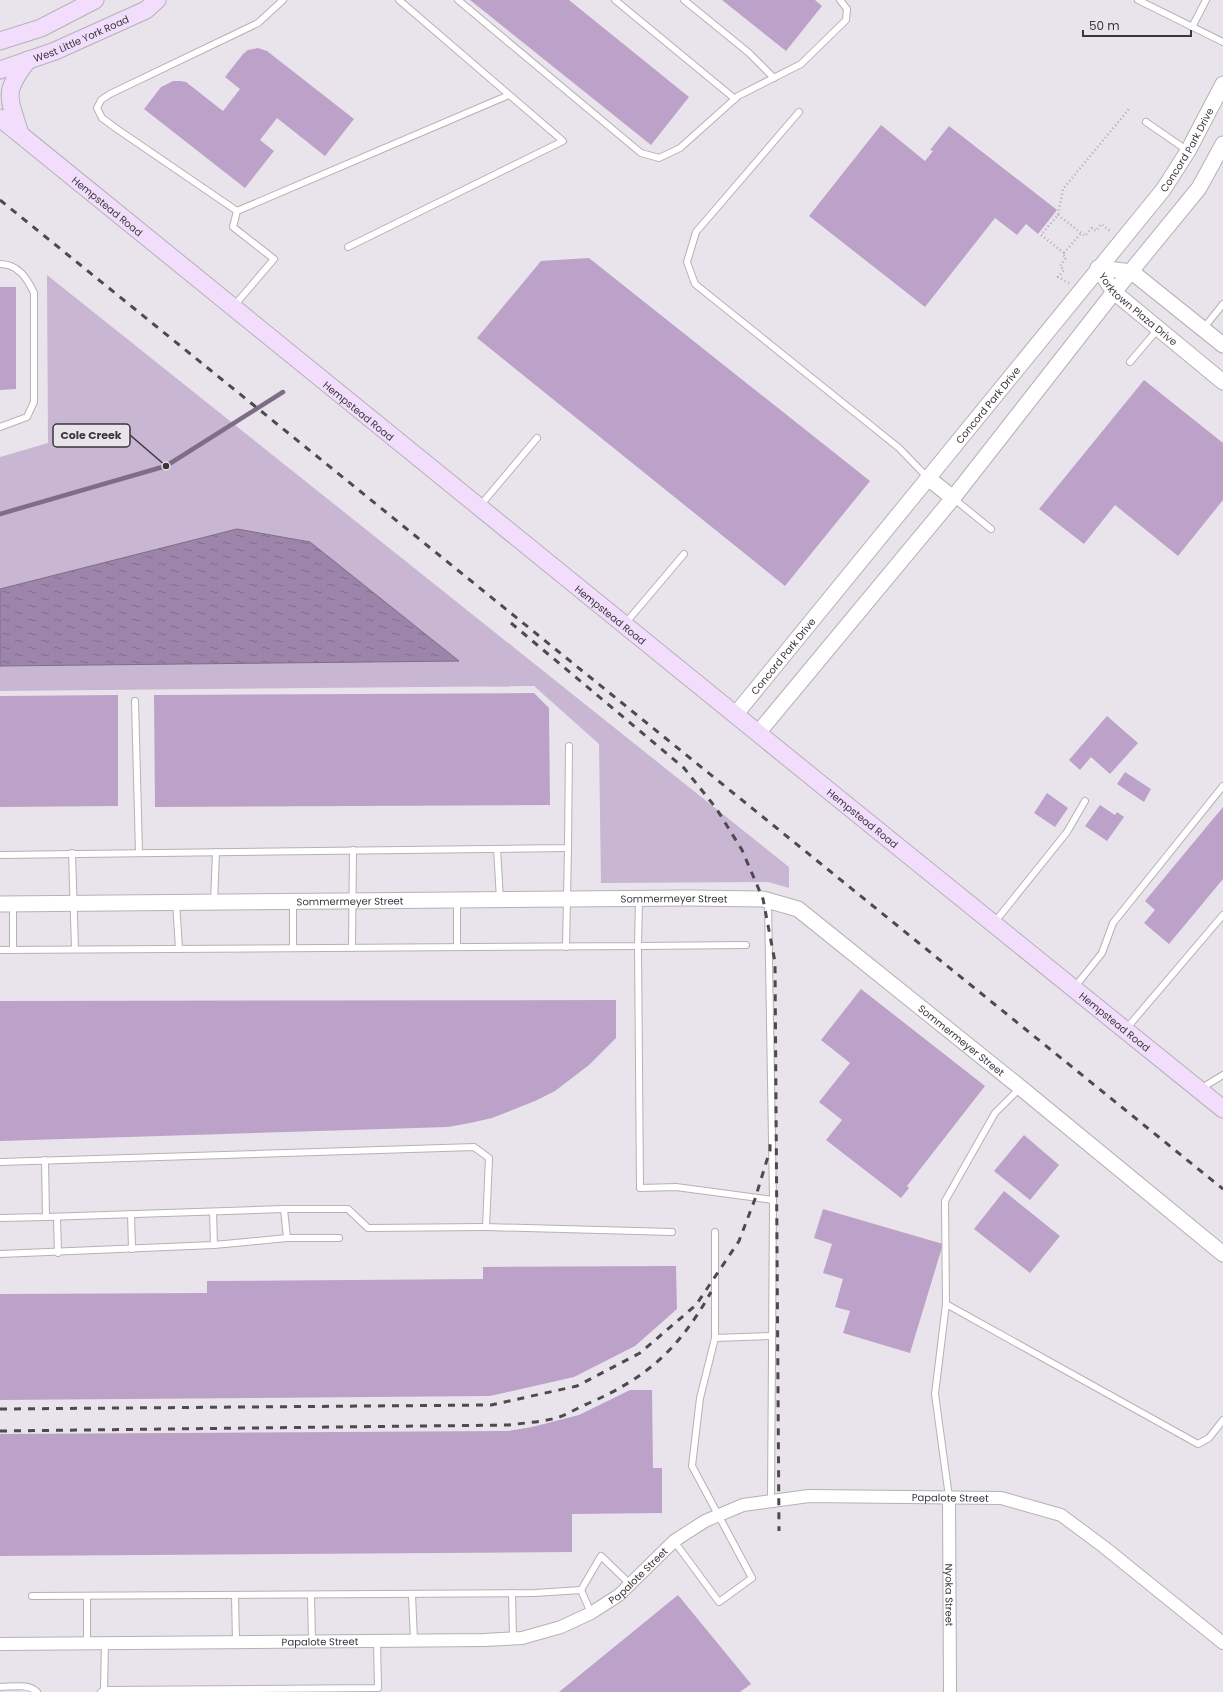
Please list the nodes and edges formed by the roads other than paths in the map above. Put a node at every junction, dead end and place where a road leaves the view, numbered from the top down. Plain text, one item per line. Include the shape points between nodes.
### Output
1 (95, 0) edge
2 (157, 0) edge
3 (283, 0) edge
4 (400, 0) edge
5 (458, 0) edge
6 (615, 0) edge
7 (684, 0) edge
8 (840, 0) edge
9 (1138, 0) edge
10 (1206, 0) edge
11 (1192, 27) junction
12 (0, 41) edge
13 (1223, 42) edge
14 (28, 60) junction
15 (0, 70) edge
16 (774, 78) junction
17 (1223, 84) edge
18 (509, 95) junction
19 (735, 99) junction
20 (799, 112) dead end
21 (0, 118) edge
22 (1146, 122) dead end
23 (20, 134) junction
24 (1223, 144) edge
25 (1188, 151) junction
26 (237, 211) junction
27 (348, 247) dead end
28 (0, 264) edge
29 (1098, 268) junction
30 (1132, 272) junction
31 (1114, 292) junction
32 (1223, 304) edge
33 (232, 308) junction
34 (1158, 329) junction
35 (1203, 329) junction
36 (1223, 345) edge
37 (1130, 362) dead end
38 (1223, 382) edge
39 (0, 427) edge
40 (537, 438) dead end
41 (928, 478) junction
42 (953, 498) junction
43 (479, 507) junction
44 (991, 529) dead end
45 (684, 554) dead end
46 (623, 626) junction
47 (136, 701) dead end
48 (735, 715) junction
49 (758, 733) junction
50 (569, 746) dead end
51 (1223, 786) edge
52 (1085, 801) dead end
53 (568, 848) junction
54 (496, 849) junction
55 (353, 850) junction
56 (139, 852) junction
57 (216, 852) junction
58 (72, 853) junction
59 (0, 855) edge
60 (639, 898) junction
61 (568, 899) junction
62 (457, 900) junction
63 (500, 900) junction
64 (768, 900) junction
65 (293, 901) junction
66 (353, 901) junction
67 (176, 902) junction
68 (214, 902) junction
69 (74, 903) junction
70 (6, 904) edge
71 (1223, 915) edge
72 (993, 924) junction
73 (746, 945) dead end
74 (566, 946) junction
75 (638, 946) junction
76 (457, 947) junction
77 (293, 948) junction
78 (352, 948) junction
79 (75, 949) junction
80 (179, 949) junction
81 (0, 950) edge
82 (13, 950) junction
83 (1074, 989) junction
84 (1125, 1030) junction
85 (1223, 1075) edge
86 (1021, 1088) junction
87 (1199, 1090) junction
88 (1223, 1109) edge
89 (44, 1160) junction
90 (0, 1162) edge
91 (773, 1200) junction
92 (284, 1209) junction
93 (213, 1212) junction
94 (131, 1214) junction
95 (46, 1217) junction
96 (57, 1217) junction
97 (0, 1218) edge
98 (486, 1227) junction
99 (672, 1232) dead end
100 (715, 1232) dead end
101 (287, 1238) junction
102 (339, 1238) dead end
103 (214, 1245) junction
104 (132, 1249) junction
105 (58, 1253) junction
106 (0, 1254) edge
107 (1223, 1254) edge
108 (946, 1304) junction
109 (772, 1336) junction
110 (716, 1338) junction
111 (1223, 1420) edge
112 (949, 1497) junction
113 (771, 1502) junction
114 (718, 1516) junction
115 (674, 1541) junction
116 (630, 1584) junction
117 (581, 1590) junction
118 (512, 1593) junction
119 (311, 1594) junction
120 (412, 1594) junction
121 (234, 1595) junction
122 (32, 1596) dead end
123 (87, 1596) junction
124 (591, 1613) junction
125 (513, 1638) junction
126 (312, 1641) junction
127 (378, 1641) junction
128 (414, 1641) junction
129 (236, 1642) junction
130 (87, 1643) junction
131 (105, 1643) junction
132 (1223, 1643) edge
133 (0, 1644) edge
134 (0, 1687) edge
135 (378, 1690) edge
136 (103, 1691) edge
137 (37, 1692) edge
138 (950, 1692) edge

1 - 12 main road via 41,28
2 - 14 main road, West Little York Road via 146,10 55,51
3 - 26 lane via 258,23 110,94 101,100 97,108 102,118
4 - 18 lane
5 - 19 lane via 641,153 659,158 680,148
6 - 19 lane
7 - 16 lane via 749,53
8 - 16 lane via 847,9 846,20 801,64
9 - 11 lane
10 - 11 lane
11 - 13 lane
14 - 15 main road, West Little York Road
14 - 23 main road via 11,86 10,99
16 - 19 lane
17 - 25 street, Concord Park Drive
18 - 26 lane
18 - 27 lane via 563,141
20 - 41 lane via 696,232 687,262 695,284 899,448
21 - 23 main road, Hempstead Road
22 - 25 lane
23 - 33 main road, Hempstead Road
24 - 30 street via 1199,188
25 - 29 street, Concord Park Drive via 1163,190
26 - 33 lane via 233,227 274,259
28 - 39 lane via 7,264 27,277 34,293 34,402 27,417
29 - 30 street, Yorktown Plaza Drive
29 - 31 street, Yorktown Plaza Drive
29 - 41 street, Concord Park Drive
30 - 31 street
30 - 35 street
31 - 34 street, Yorktown Plaza Drive
31 - 42 street
32 - 35 lane
33 - 43 main road, Hempstead Road
34 - 37 lane
34 - 38 street, Yorktown Plaza Drive
35 - 36 street
40 - 43 lane
41 - 42 street
41 - 48 street, Concord Park Drive
42 - 44 lane
42 - 49 street
43 - 46 main road, Hempstead Road
45 - 46 lane
46 - 48 main road, Hempstead Road
47 - 56 lane
48 - 49 main road, Hempstead Road
49 - 72 main road, Hempstead Road
50 - 53 lane
51 - 83 lane via 1113,923 1102,953
52 - 72 lane via 1067,832
53 - 54 lane
53 - 61 lane
54 - 55 lane
54 - 63 lane
55 - 57 lane
55 - 66 lane
56 - 57 lane
56 - 58 lane
57 - 68 lane
58 - 59 lane
58 - 69 lane
60 - 61 street, Sommermeyer Street
60 - 64 street, Sommermeyer Street
60 - 75 lane
61 - 63 street, Sommermeyer Street
61 - 74 lane
62 - 63 street, Sommermeyer Street
62 - 66 street, Sommermeyer Street
62 - 76 lane
64 - 86 street, Sommermeyer Street via 798,909
64 - 91 lane
65 - 66 street, Sommermeyer Street
65 - 68 street, Sommermeyer Street
65 - 77 lane
66 - 78 lane
67 - 68 street, Sommermeyer Street
67 - 69 street, Sommermeyer Street
67 - 80 lane
69 - 70 street, Sommermeyer Street
69 - 79 lane
70 - 82 lane
71 - 84 lane
72 - 83 main road, Hempstead Road
73 - 75 lane
74 - 75 lane
74 - 76 lane
75 - 91 lane via 640,1188 676,1187
76 - 78 lane
77 - 78 lane
77 - 80 lane
79 - 80 lane
79 - 82 lane
81 - 82 lane
83 - 84 main road, Hempstead Road
84 - 87 main road, Hempstead Road
85 - 87 lane
86 - 107 street, Sommermeyer Street
86 - 108 lane via 995,1113 945,1201
87 - 88 main road, Hempstead Road
89 - 90 lane
89 - 95 lane
89 - 98 lane via 474,1147 489,1158
91 - 109 lane
92 - 93 lane
92 - 98 lane via 348,1209 368,1228
92 - 101 lane
93 - 94 lane
93 - 103 lane
94 - 96 lane
94 - 104 lane
95 - 96 lane
95 - 97 lane
96 - 105 lane
98 - 99 lane
100 - 110 lane
101 - 102 lane
101 - 103 lane
103 - 104 lane
104 - 105 lane
105 - 106 lane
108 - 111 lane via 1198,1444 1209,1438
108 - 112 lane via 935,1394
109 - 110 lane
109 - 113 lane
110 - 114 lane via 700,1398 692,1466
112 - 113 street, Papalote Street via 809,1496
112 - 132 street, Papalote Street via 1001,1498 1061,1515
112 - 138 street, Nyoka Street
113 - 114 street, Papalote Street via 742,1505
114 - 115 street, Papalote Street
114 - 115 lane via 752,1578 719,1602
115 - 116 street, Papalote Street
116 - 117 lane via 601,1556
116 - 124 street, Papalote Street via 619,1595
117 - 118 lane
117 - 124 lane
118 - 120 lane
118 - 125 lane
119 - 120 lane
119 - 121 lane
119 - 126 lane
120 - 128 lane
121 - 123 lane
121 - 129 lane
122 - 123 lane
123 - 130 lane
124 - 125 street, Papalote Street via 561,1627 522,1638
125 - 128 street, Papalote Street
126 - 127 street, Papalote Street
126 - 129 street, Papalote Street
127 - 128 street, Papalote Street
127 - 135 lane
129 - 131 street, Papalote Street
130 - 131 street, Papalote Street
130 - 133 street, Papalote Street
131 - 136 lane
134 - 137 lane via 26,1686
135 - 136 lane

